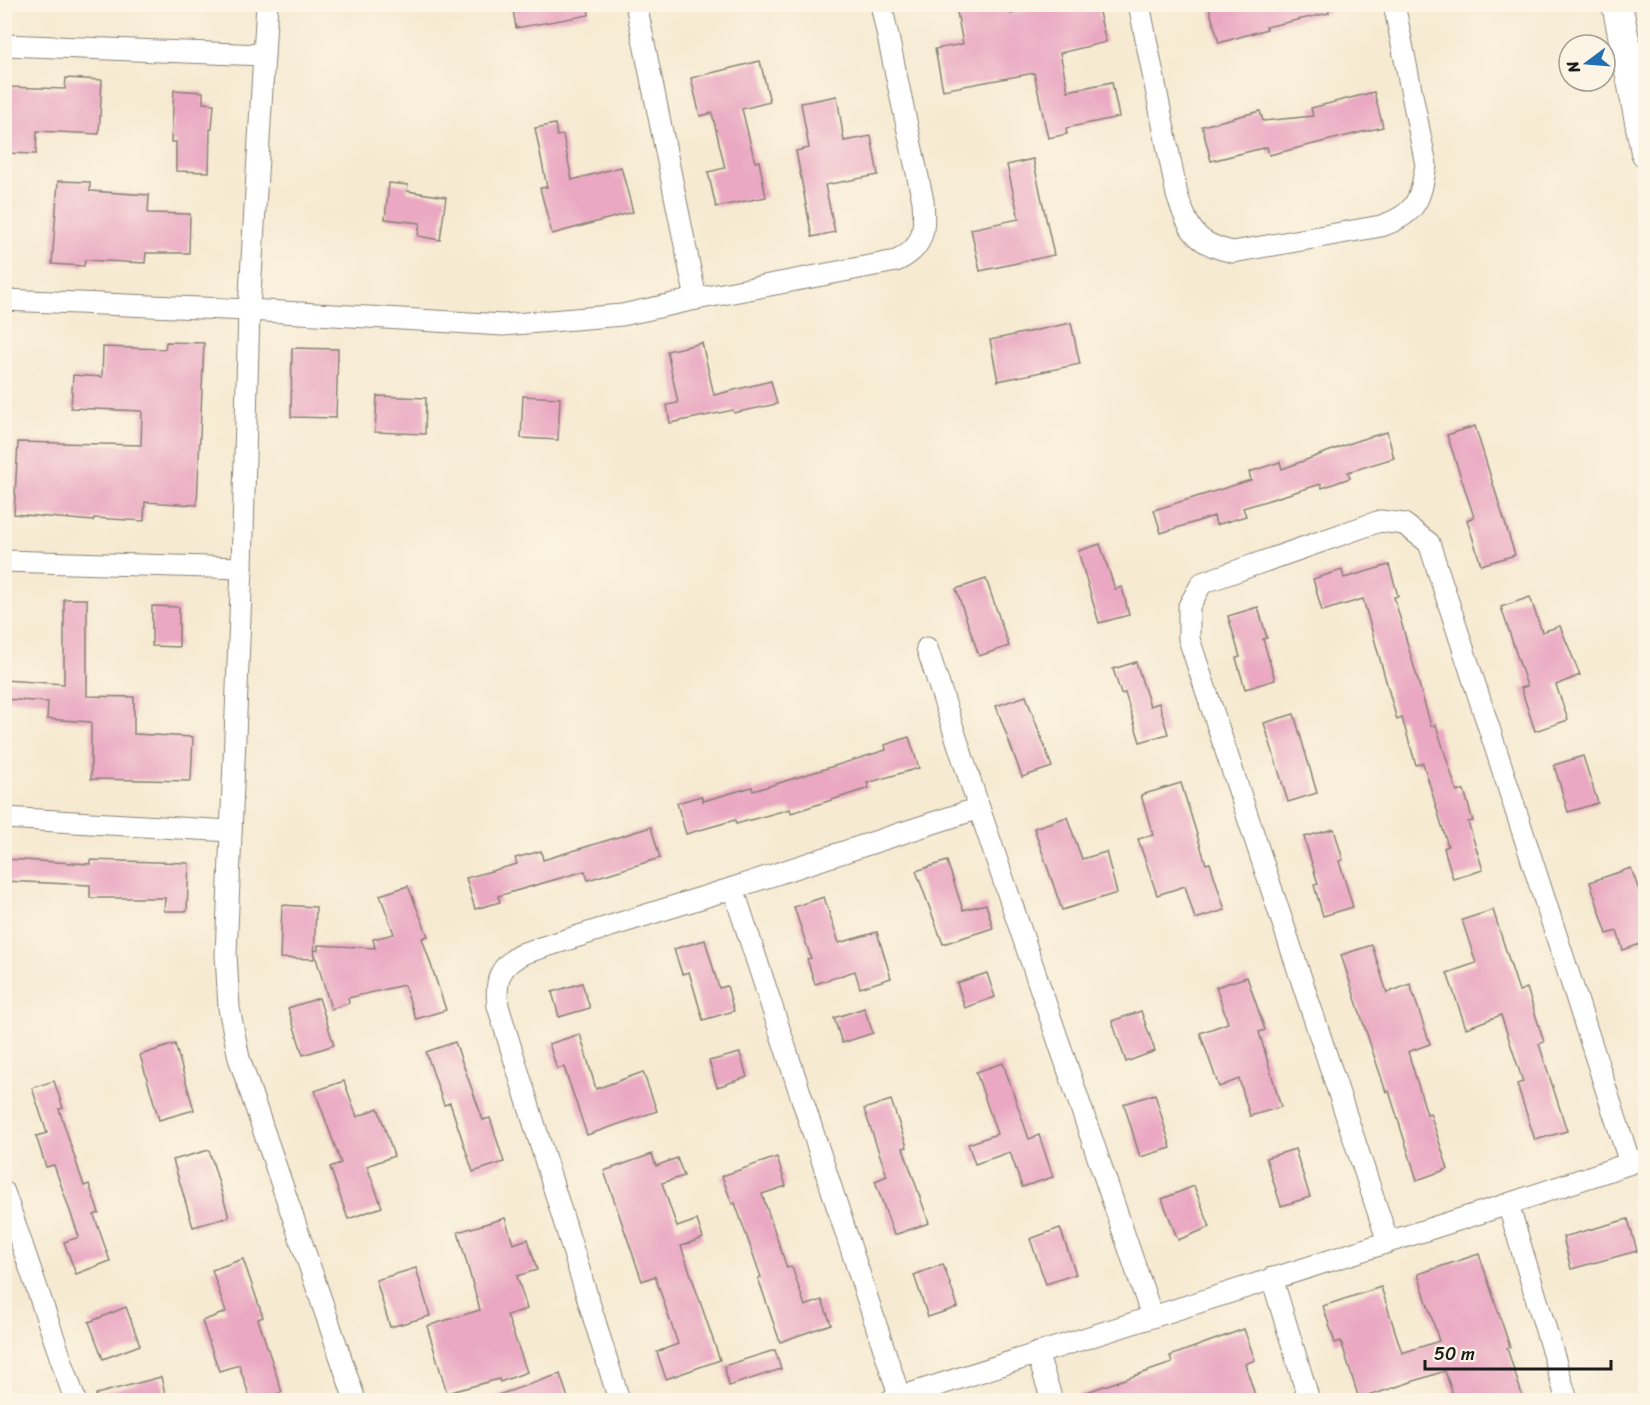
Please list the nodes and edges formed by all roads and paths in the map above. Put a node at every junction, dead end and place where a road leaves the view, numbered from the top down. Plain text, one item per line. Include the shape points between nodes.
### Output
1 (267, 4) edge
2 (636, 4) edge
3 (881, 4) edge
4 (1139, 4) edge
5 (1394, 4) edge
6 (1617, 4) edge
7 (4, 45) edge
8 (264, 55) junction
9 (1646, 152) edge
10 (696, 299) junction
11 (4, 300) edge
12 (249, 310) junction
13 (4, 561) edge
14 (242, 568) junction
15 (927, 648) dead end
16 (979, 808) junction
17 (4, 818) edge
18 (231, 831) junction
19 (733, 888) junction
20 (1638, 1160) edge
21 (4, 1192) edge
22 (1508, 1204) junction
23 (1388, 1242) junction
24 (1272, 1278) junction
25 (1152, 1316) junction
26 (1037, 1353) junction
27 (895, 1399) edge
28 (75, 1401) edge
29 (355, 1401) edge
30 (620, 1401) edge
31 (1052, 1401) edge
32 (1309, 1401) edge
33 (1567, 1401) edge

1 - 8 street
2 - 10 street
3 - 10 street via 923,201 924,222 919,241 910,254 896,261
4 - 5 street via 1177,195 1186,220 1198,238 1214,248 1233,252 1381,226 1400,220 1413,208 1422,189 1426,165
6 - 9 street
7 - 8 street
8 - 12 street
10 - 12 street via 622,315 503,325
11 - 12 street
12 - 14 street
13 - 14 street
14 - 18 street
15 - 16 street
16 - 19 street
16 - 25 street
17 - 18 street
18 - 29 street via 226,954 229,1008 239,1058
19 - 27 street
19 - 30 street via 524,952 510,960 496,989
20 - 22 street
20 - 23 street via 1429,543 1404,524 1380,521 1202,583 1189,606 1189,639
21 - 28 street
22 - 23 street
22 - 33 street
23 - 24 street
24 - 25 street
24 - 32 street
25 - 26 street
26 - 27 street
26 - 31 street

